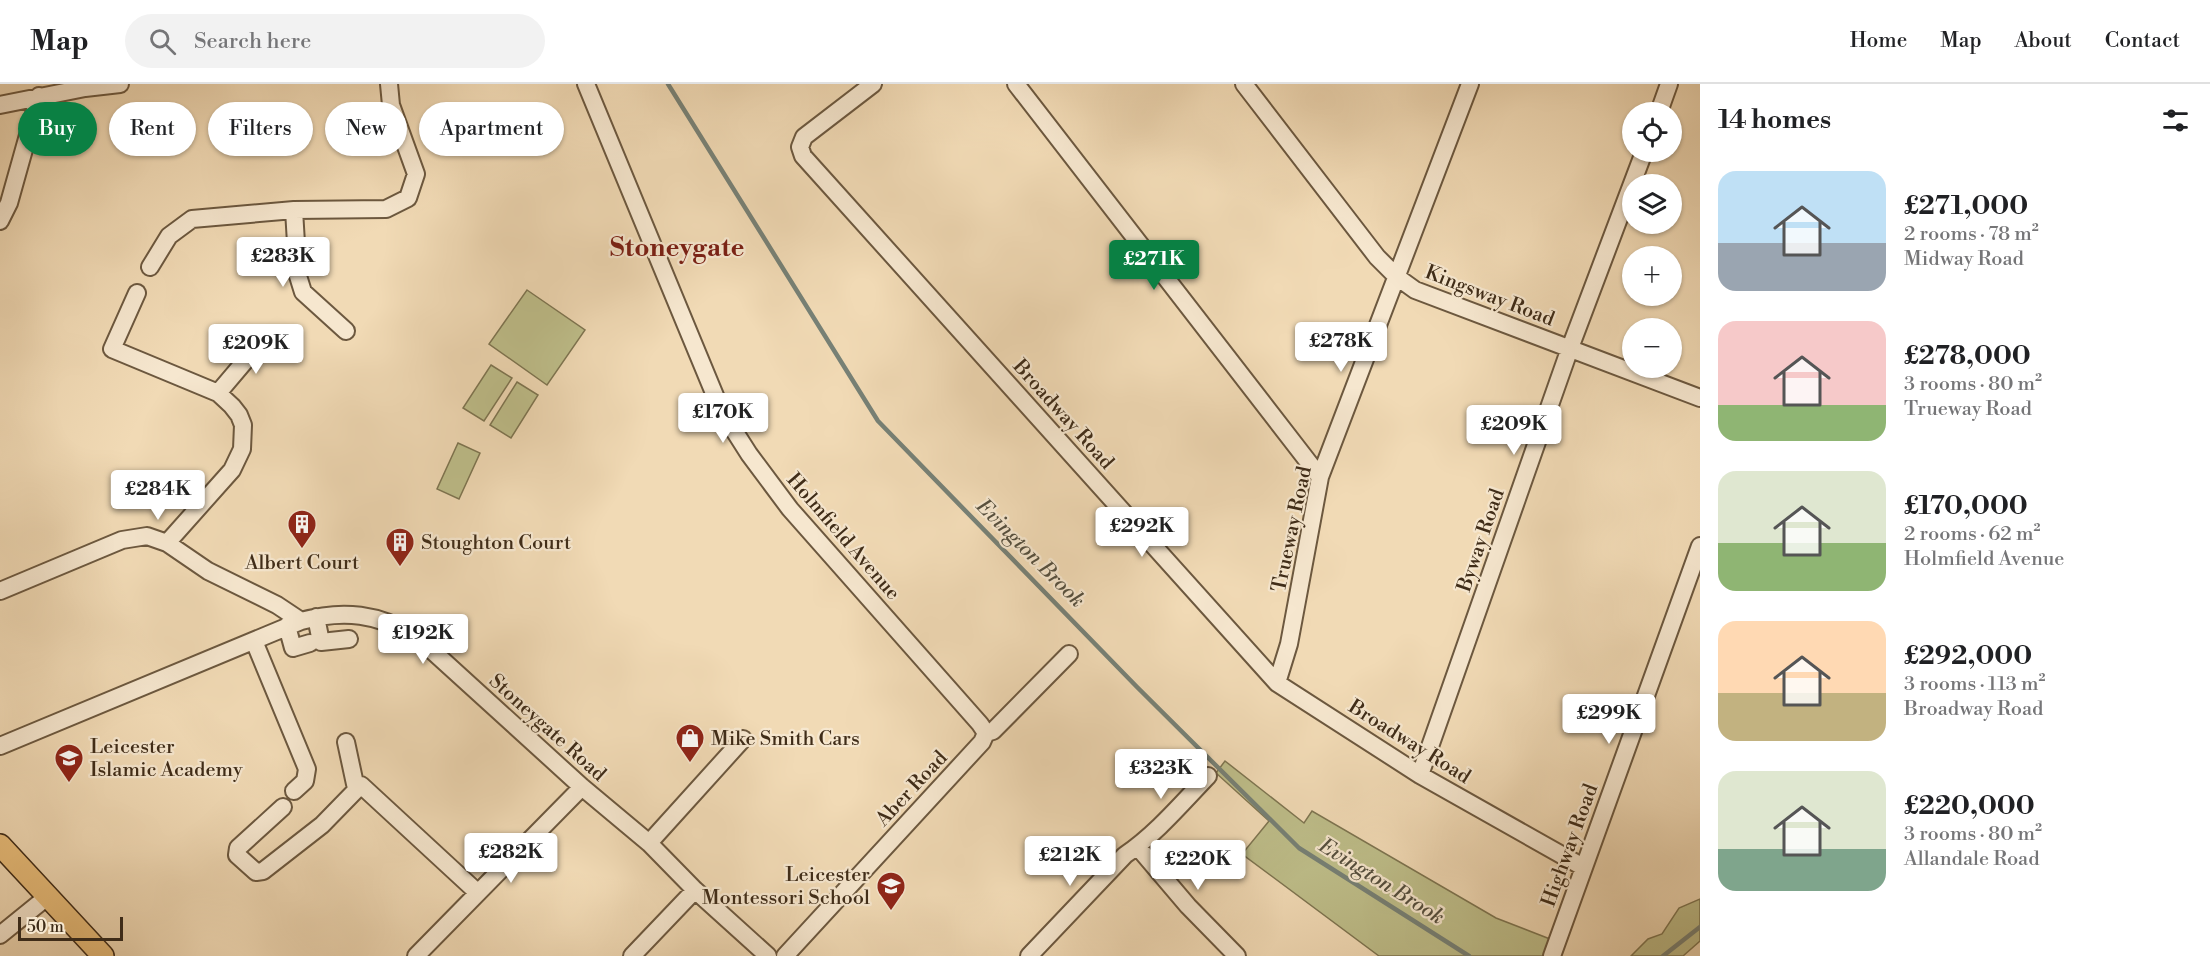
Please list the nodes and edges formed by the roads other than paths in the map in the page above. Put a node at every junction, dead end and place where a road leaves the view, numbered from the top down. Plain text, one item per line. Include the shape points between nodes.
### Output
1 (120, 84) edge
2 (389, 84) edge
3 (586, 84) edge
4 (873, 84) edge
5 (1016, 84) edge
6 (1244, 84) edge
7 (1470, 84) edge
8 (1669, 84) edge
9 (39, 96) junction
10 (1663, 102) edge
11 (0, 105) edge
12 (1640, 162) edge
13 (294, 210) junction
14 (0, 221) edge
15 (150, 267) dead end
16 (1396, 277) junction
17 (137, 293) dead end
18 (346, 331) dead end
19 (268, 334) dead end
20 (1570, 348) junction
21 (218, 393) junction
22 (1700, 398) edge
23 (1320, 477) junction
24 (167, 543) junction
25 (1700, 546) edge
26 (0, 591) edge
27 (301, 621) junction
28 (349, 639) dead end
29 (254, 641) junction
30 (310, 643) dead end
31 (1069, 654) dead end
32 (1277, 683) junction
33 (986, 733) junction
34 (743, 739) dead end
35 (346, 742) dead end
36 (0, 746) edge
37 (1420, 775) junction
38 (1208, 776) dead end
39 (582, 787) junction
40 (358, 788) junction
41 (294, 791) dead end
42 (283, 807) dead end
43 (649, 843) junction
44 (0, 845) edge
45 (1137, 846) junction
46 (1584, 867) junction
47 (695, 890) junction
48 (478, 893) junction
49 (47, 897) junction
50 (0, 934) edge
51 (103, 956) edge
52 (416, 956) edge
53 (632, 956) edge
54 (768, 956) edge
55 (785, 956) edge
56 (1029, 956) edge
57 (1237, 956) edge
58 (1552, 956) edge

1 - 9 street
2 - 13 street via 391,105 417,174 408,198 386,209
3 - 33 street, Holmfield Avenue via 732,427 790,508
4 - 32 street, Broadway Road via 804,137 800,147 803,156
5 - 23 street
6 - 16 street, Kingsway Road
7 - 16 street, Trueway Road
8 - 10 street
9 - 11 street
9 - 14 street via 9,203
12 - 20 street, Byway Road
13 - 15 street via 192,219 169,236
13 - 18 street via 298,276 303,292
16 - 20 street, Kingsway Road via 1415,290
16 - 23 street, Trueway Road
17 - 21 street via 112,349
19 - 21 street
20 - 22 street, Kingsway Road
20 - 37 street, Byway Road
21 - 24 street via 239,415 243,425 242,449 231,470
23 - 32 street, Trueway Road via 1289,644
24 - 26 street via 147,536 122,540
24 - 27 street via 208,571
25 - 46 street, Highway Road
27 - 28 street via 321,642
27 - 29 street, Stoneygate Road
27 - 30 street via 293,648
27 - 39 street, Stoneygate Road via 344,614 383,620 416,636
29 - 36 street, Stoneygate Road
29 - 41 street via 307,769 305,781
31 - 33 street, Aber Road via 993,731
32 - 37 street, Broadway Road
33 - 55 street, Aber Road via 982,742
34 - 43 street
35 - 40 street
37 - 46 street, Broadway Road
38 - 45 street
39 - 43 street, Stoneygate Road
39 - 48 street
40 - 42 street via 322,825 263,871 256,872 237,855 237,848
40 - 48 street via 361,785
43 - 47 street, Stoneygate Road
44 - 49 main road
45 - 56 street
45 - 57 street
46 - 58 street, Highway Road
47 - 53 street
47 - 54 street, Stoneygate Road
48 - 52 street
49 - 50 street
49 - 51 main road

